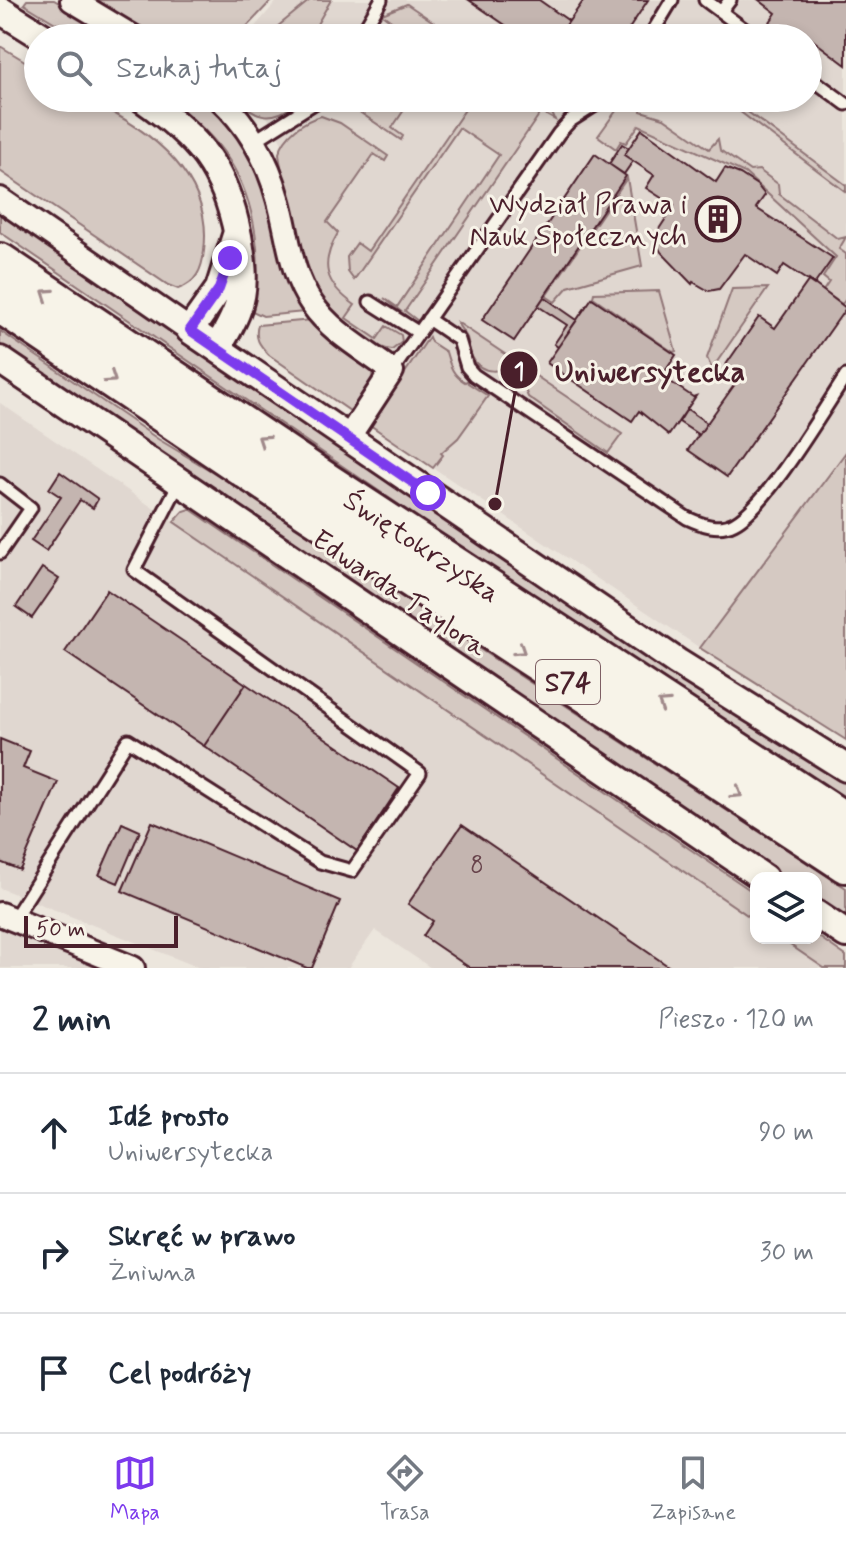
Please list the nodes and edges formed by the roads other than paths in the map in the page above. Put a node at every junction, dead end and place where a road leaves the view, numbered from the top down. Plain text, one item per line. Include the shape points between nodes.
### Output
1 (72, 0) edge
2 (381, 0) edge
3 (672, 0) edge
4 (705, 0) edge
5 (730, 0) edge
6 (0, 10) edge
7 (721, 12) junction
8 (112, 24) edge
9 (367, 24) edge
10 (657, 24) edge
11 (737, 24) edge
12 (24, 25) edge
13 (822, 86) edge
14 (846, 104) edge
15 (161, 112) edge
16 (233, 112) edge
17 (300, 112) edge
18 (584, 112) edge
19 (254, 141) junction
20 (0, 199) edge
21 (237, 232) junction
22 (0, 263) edge
23 (370, 302) dead end
24 (0, 303) edge
25 (428, 319) junction
26 (190, 330) junction
27 (419, 333) junction
28 (217, 348) junction
29 (0, 360) edge
30 (392, 371) junction
31 (846, 376) edge
32 (348, 438) junction
33 (180, 480) junction
34 (0, 484) edge
35 (0, 553) edge
36 (846, 768) edge
37 (846, 823) edge
38 (846, 863) edge
39 (755, 872) edge
40 (7, 917) edge
41 (822, 918) edge
42 (846, 934) edge
43 (133, 968) edge

1 - 8 street
2 - 9 lane
3 - 10 lane
4 - 7 lane
5 - 7 lane
6 - 12 street
7 - 11 lane
13 - 14 lane
15 - 21 street via 212,161 231,202
16 - 19 street
17 - 19 lane
18 - 25 lane via 559,133
19 - 30 street via 278,199 296,274 312,303 331,326
20 - 26 street
21 - 26 street via 219,289
21 - 28 street via 245,278 233,323
37 -> 22 highway, Świętokrzyska / S74
23 - 27 lane
24 -> 38 highway, Świętokrzyska / S74
25 - 27 lane
25 - 31 lane via 459,340 474,375 687,518 712,527 732,524 757,505
26 - 28 street
27 - 30 lane
28 - 32 street
29 - 33 street, Edwarda Taylora
30 - 32 street
32 - 36 street via 677,662
33 - 39 street, Edwarda Taylora
33 - 40 lane via 134,570 420,773 352,871 320,862 128,740
34 - 35 lane via 31,508
40 - 43 street
41 - 42 street

